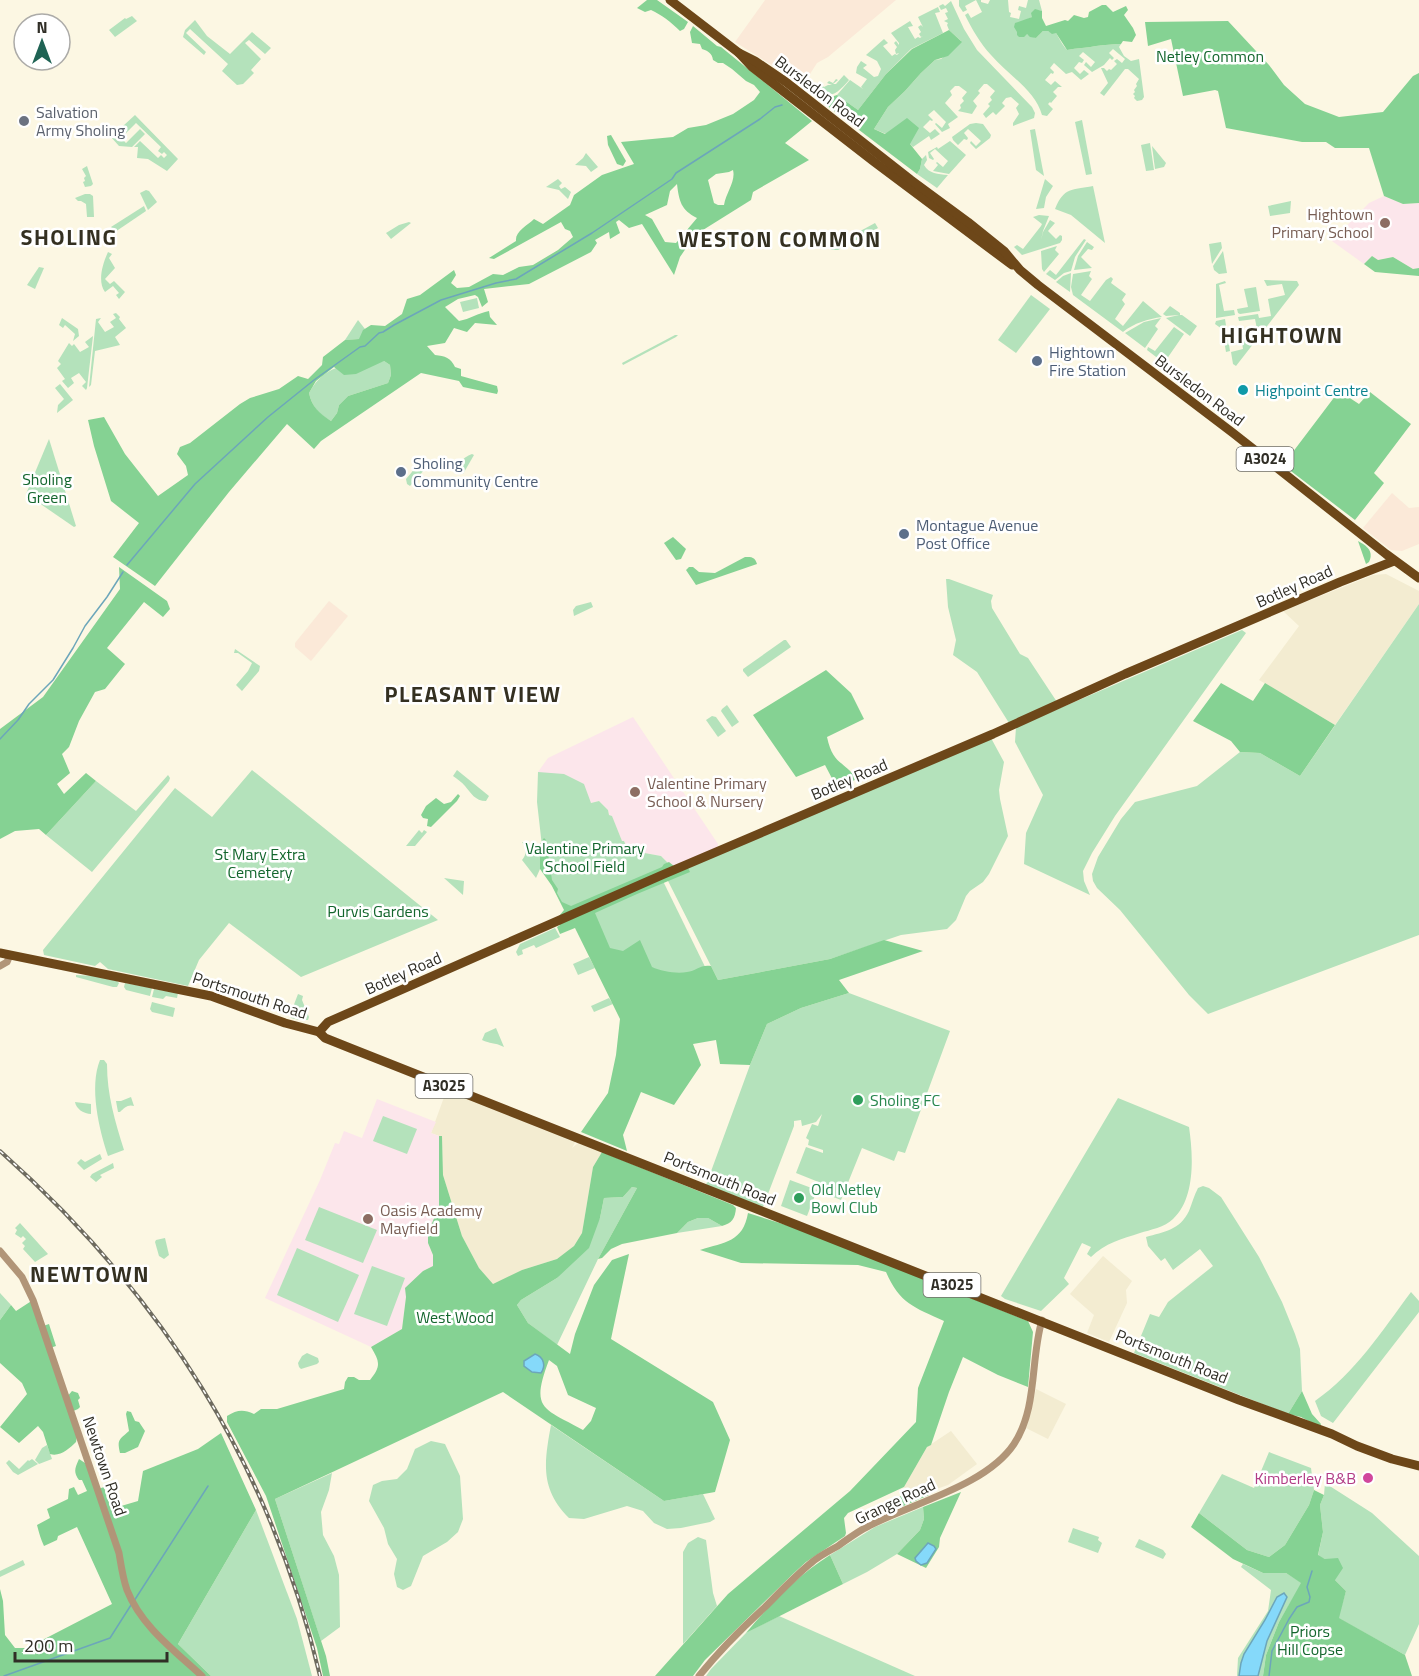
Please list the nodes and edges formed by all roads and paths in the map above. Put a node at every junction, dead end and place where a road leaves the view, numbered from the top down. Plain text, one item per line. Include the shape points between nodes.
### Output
1 (670, 0) edge
2 (1376, 546) junction
3 (1394, 561) junction
4 (1369, 570) junction
5 (1419, 578) edge
6 (5, 954) edge
7 (0, 966) edge
8 (319, 1032) junction
9 (0, 1251) edge
10 (1042, 1320) junction
11 (1419, 1466) edge
12 (202, 1676) edge
13 (699, 1676) edge

1 - 2 main road, Bursledon Road / A3024 via 739,53 786,82 968,222 1004,251 1020,270
2 - 3 main road, Bursledon Road / A3024
2 - 4 main road via 1376,562
3 - 4 main road, Botley Road
3 - 5 main road, Bursledon Road / A3024
4 - 8 main road, Botley Road via 348,1013 328,1022
6 - 7 street via 7,962
6 - 8 main road, Portsmouth Road / A3025 via 211,996
8 - 10 main road, Portsmouth Road / A3025 via 350,1048
9 - 12 street, Newtown Road via 21,1276 33,1300 119,1553 130,1598 149,1625
10 - 11 main road, Portsmouth Road / A3025 via 1357,1446
10 - 13 street, Grange Road via 1034,1385 1024,1423 1004,1455 974,1479 868,1526 811,1563 736,1634

